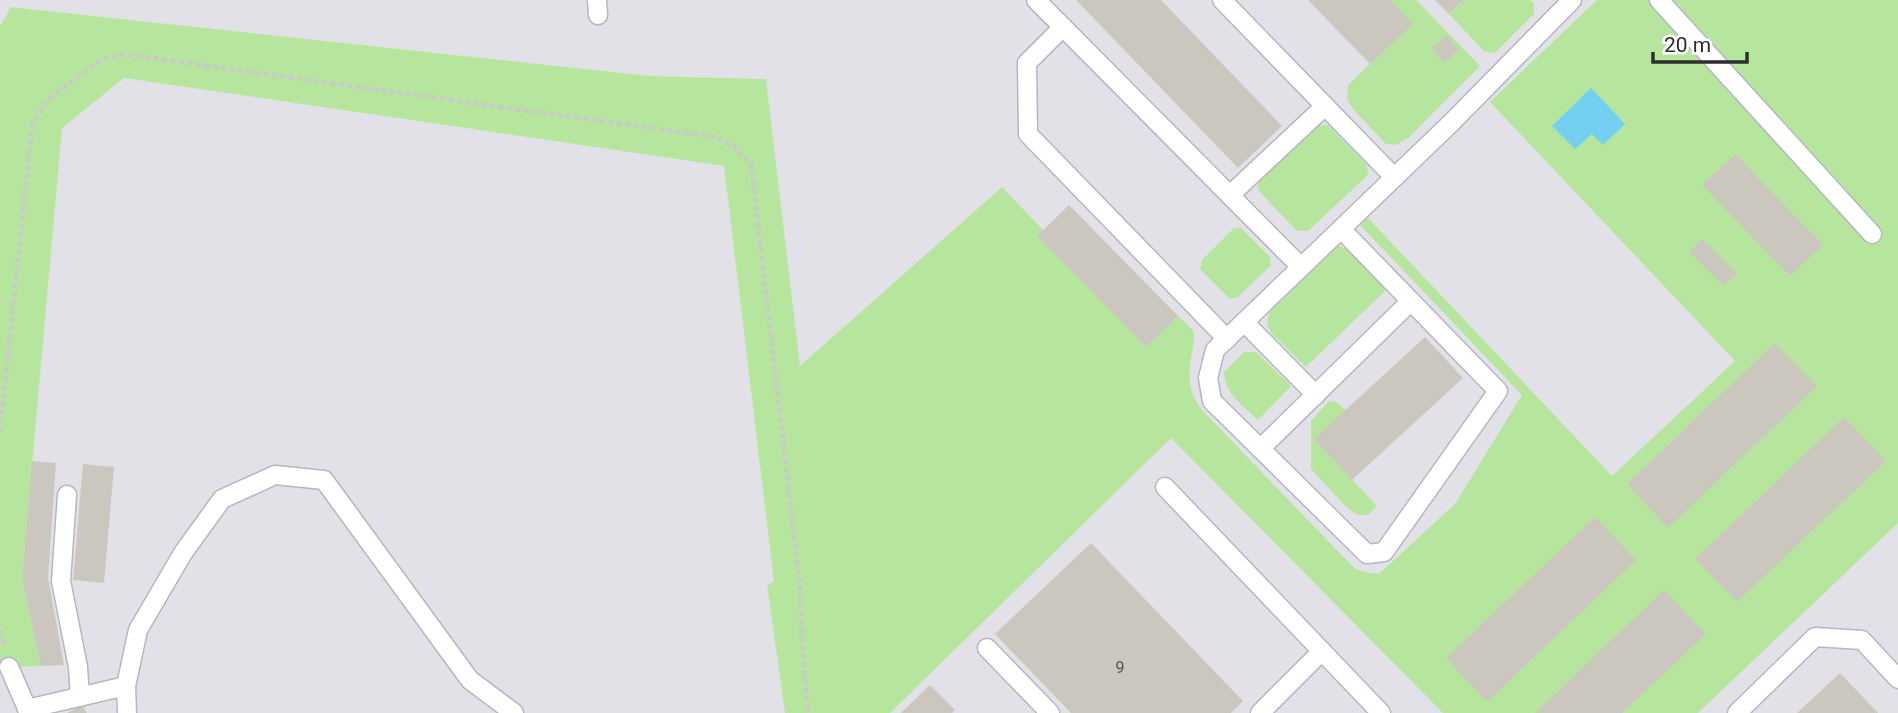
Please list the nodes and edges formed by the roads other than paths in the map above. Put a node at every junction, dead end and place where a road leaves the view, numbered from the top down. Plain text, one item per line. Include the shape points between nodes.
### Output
1 (1036, 0) edge
2 (1222, 0) edge
3 (1659, 0) edge
4 (1566, 2) edge
5 (1063, 27) junction
6 (1325, 106) junction
7 (1395, 177) junction
8 (1230, 195) junction
9 (1341, 229) junction
10 (1872, 234) dead end
11 (1301, 267) junction
12 (1411, 301) junction
13 (1244, 322) junction
14 (1227, 339) junction
15 (1316, 395) junction
16 (1260, 449) junction
17 (1165, 487) dead end
18 (67, 495) dead end
19 (987, 648) dead end
20 (1322, 651) junction
21 (9, 667) dead end
22 (1898, 679) edge
23 (125, 686) junction
24 (80, 697) junction
25 (28, 711) edge
26 (127, 713) edge
27 (514, 713) edge
28 (1050, 713) edge
29 (1260, 713) edge
30 (1381, 713) edge
31 (1737, 713) edge

1 - 5 lane
2 - 6 lane
3 - 10 lane
4 - 7 lane
5 - 8 lane
5 - 14 lane via 1027,62 1028,134
6 - 7 lane
6 - 8 lane
7 - 9 lane
8 - 11 lane
9 - 11 lane
9 - 12 lane
11 - 13 lane
12 - 15 lane
12 - 16 lane via 1498,391 1384,552 1367,554
13 - 14 lane
13 - 15 lane
14 - 16 lane via 1215,350 1208,378 1212,401
15 - 16 lane
17 - 20 lane
18 - 24 lane via 61,581
19 - 28 lane
20 - 29 lane
20 - 30 lane
21 - 25 lane
22 - 31 lane via 1862,640 1815,637
23 - 24 lane
23 - 26 lane
23 - 27 lane via 138,630 183,553 222,499 275,475 324,480 470,680
24 - 25 lane

